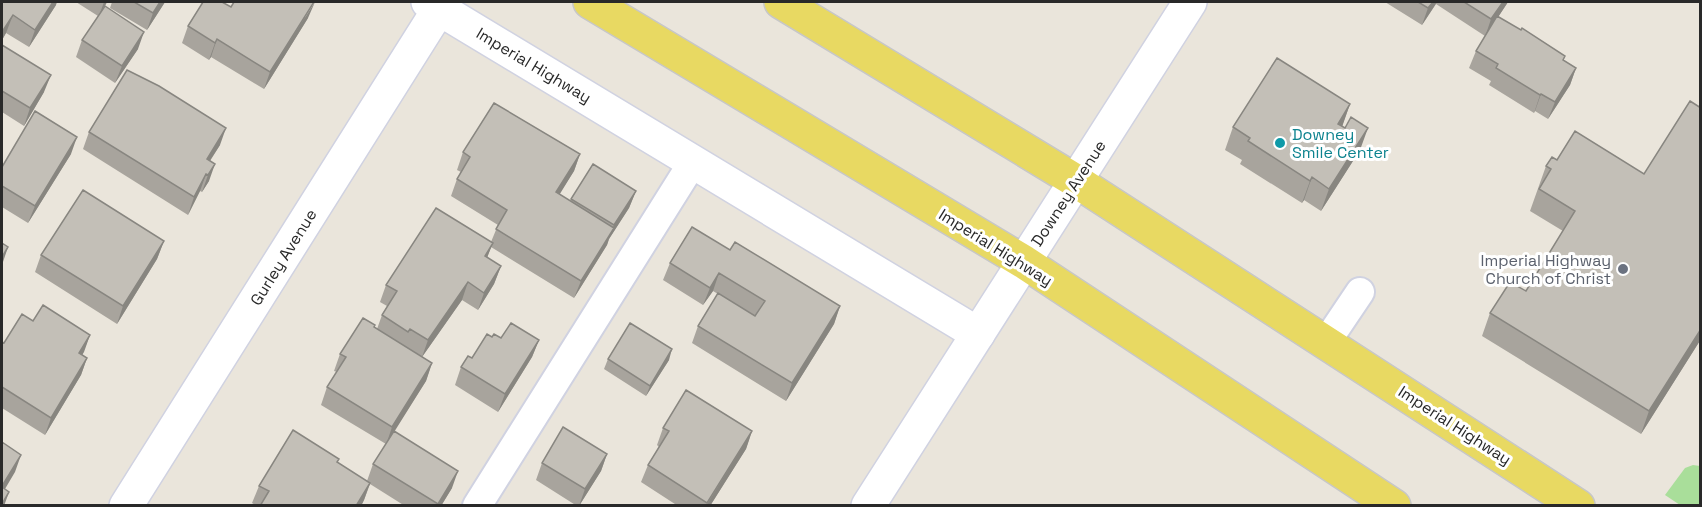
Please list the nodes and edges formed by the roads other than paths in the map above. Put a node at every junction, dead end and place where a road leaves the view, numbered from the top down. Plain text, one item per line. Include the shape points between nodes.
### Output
1 (590, 2) edge
2 (781, 2) edge
3 (1190, 2) edge
4 (434, 5) edge
5 (693, 162) junction
6 (1076, 181) junction
7 (1024, 262) junction
8 (1360, 291) dead end
9 (978, 334) junction
10 (1327, 341) junction
11 (126, 506) edge
12 (477, 506) edge
13 (868, 506) edge
14 (1394, 506) edge
15 (1578, 506) edge

1 - 7 main road, Imperial Highway
2 - 6 main road, Imperial Highway
3 - 6 street, Downey Avenue
4 - 5 street, Imperial Highway
4 - 11 street, Gurley Avenue
5 - 9 street, Imperial Highway
5 - 12 lane
6 - 7 street, Downey Avenue
6 - 10 main road, Imperial Highway
7 - 9 street, Downey Avenue
7 - 14 main road, Imperial Highway
8 - 10 lane
9 - 13 street, Downey Avenue
10 - 15 main road, Imperial Highway

